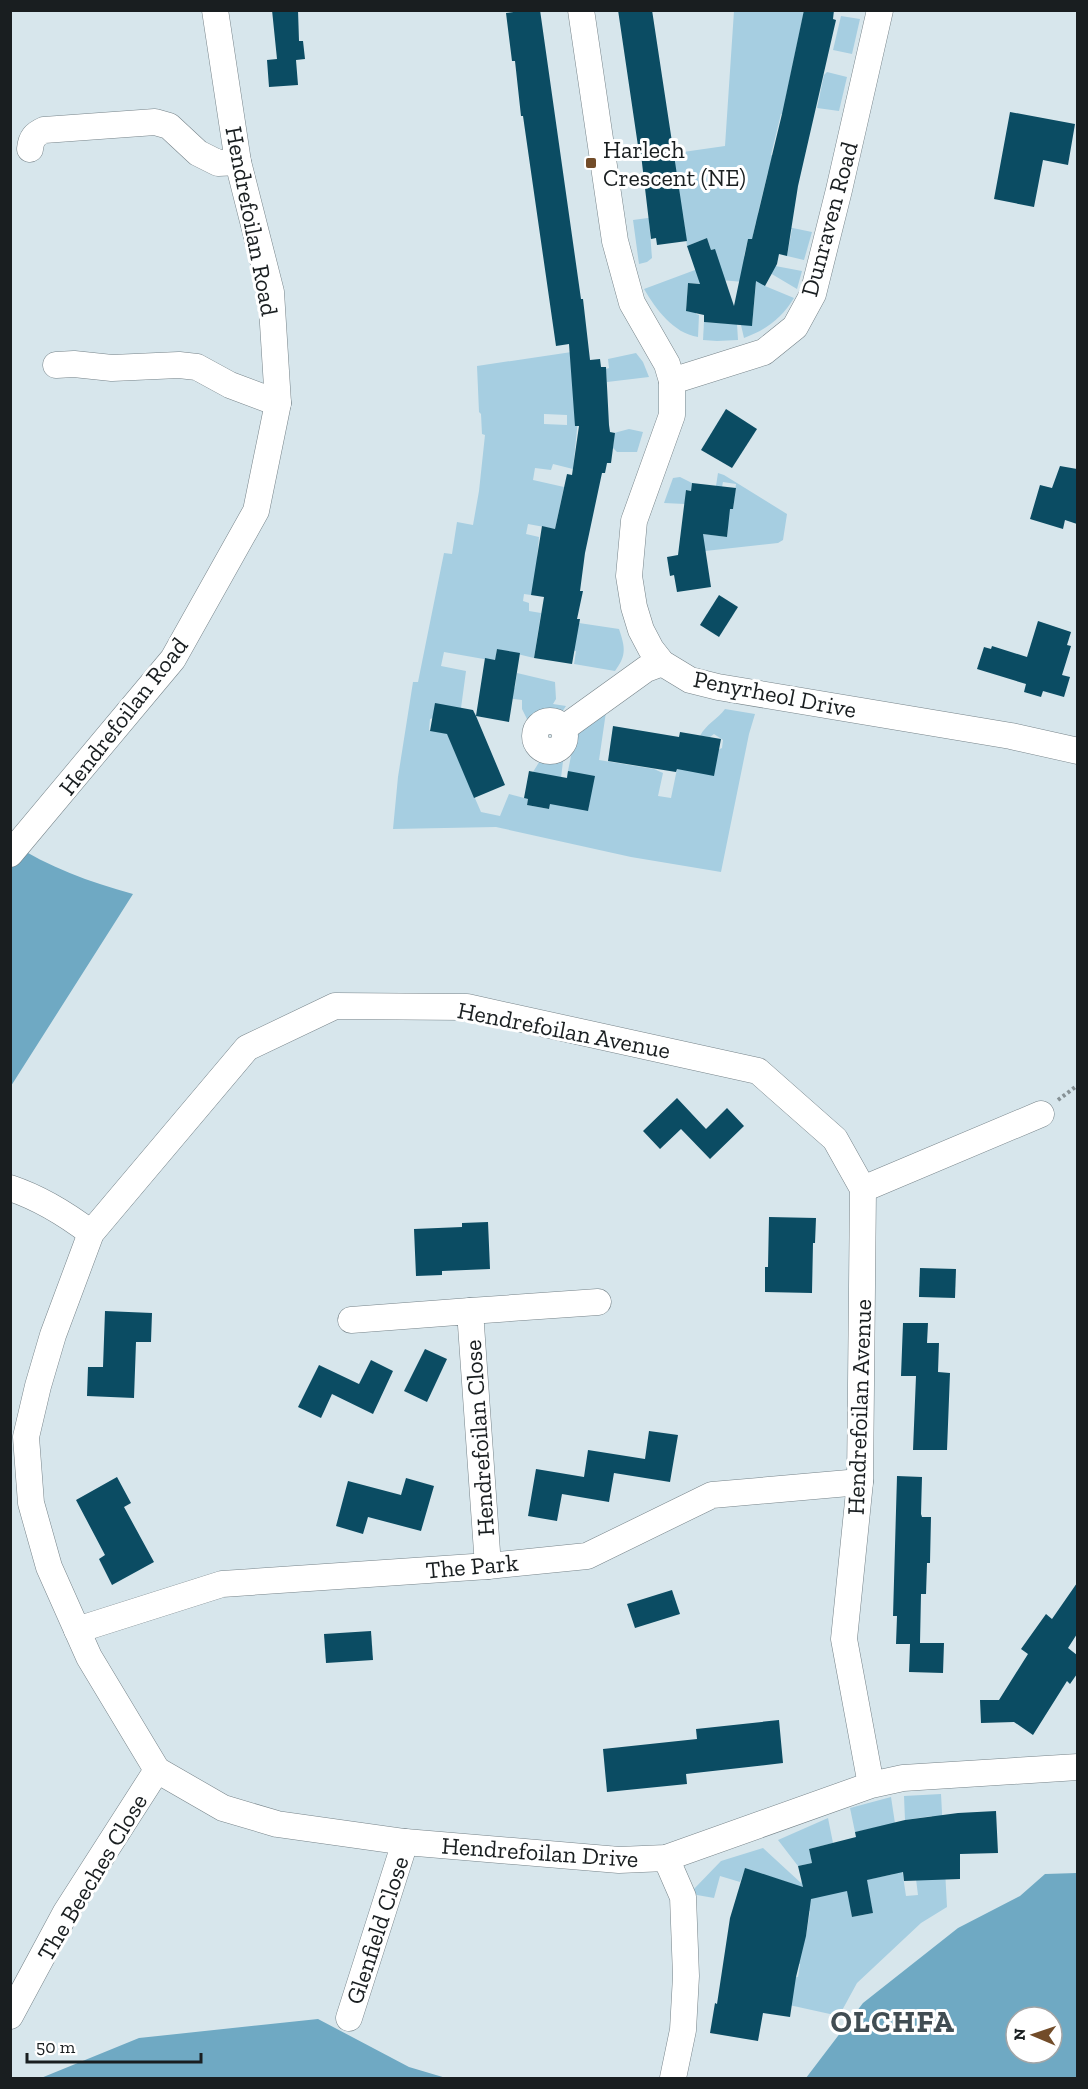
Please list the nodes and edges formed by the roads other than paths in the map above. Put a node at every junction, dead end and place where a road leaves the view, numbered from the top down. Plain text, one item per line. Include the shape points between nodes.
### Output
1 (214, 10) edge
2 (581, 10) edge
3 (880, 10) edge
4 (30, 149) dead end
5 (238, 162) junction
6 (56, 364) dead end
7 (672, 381) junction
8 (278, 403) junction
9 (662, 663) junction
10 (564, 728) dead end
11 (1077, 751) edge
12 (10, 854) edge
13 (1041, 1114) dead end
14 (10, 1188) edge
15 (863, 1189) junction
16 (91, 1233) junction
17 (598, 1302) dead end
18 (470, 1311) junction
19 (351, 1320) dead end
20 (860, 1482) junction
21 (488, 1566) junction
22 (77, 1629) junction
23 (1077, 1767) edge
24 (157, 1770) junction
25 (871, 1785) junction
26 (405, 1842) junction
27 (666, 1858) junction
28 (10, 2016) edge
29 (349, 2018) dead end
30 (673, 2079) edge

1 - 5 street, Hendrefoilan Road
2 - 7 street via 615,241 632,303 667,364
3 - 7 street, Dunraven Road via 813,294 795,327 764,352
4 - 5 street via 35,134 44,130 155,122 169,126 198,153 218,164
5 - 8 street, Hendrefoilan Road via 271,292
6 - 8 street via 197,367 230,385
7 - 9 street, Penyrheol Drive via 672,415 634,521 628,576 641,630
8 - 12 street, Hendrefoilan Road via 256,511 173,659
9 - 10 street via 646,669
9 - 11 street, Penyrheol Drive via 690,680 718,687 1011,736
13 - 15 street
14 - 16 street via 50,1206
15 - 16 street, Hendrefoilan Avenue via 835,1139 758,1071 466,1007 335,1006 248,1048
15 - 20 street, Hendrefoilan Avenue
16 - 22 street, Hendrefoilan Avenue via 53,1335 26,1437 31,1503 49,1567
17 - 18 street, Hendrefoilan Close
18 - 19 street, Hendrefoilan Close
18 - 21 street, Hendrefoilan Close
20 - 21 street, The Park via 712,1495 587,1556
20 - 25 street, Hendrefoilan Avenue via 844,1640
21 - 22 street, The Park via 222,1584
22 - 24 street, Hendrefoilan Avenue via 98,1674
23 - 25 street, Hendrefoilan Drive via 903,1778
24 - 26 street, Hendrefoilan Drive via 223,1808 277,1824
24 - 28 street, The Beeches Close via 66,1912
25 - 27 street, Hendrefoilan Drive
26 - 27 street, Hendrefoilan Drive via 619,1860
26 - 29 street, Glenfield Close
27 - 30 street via 682,1897 686,1976

